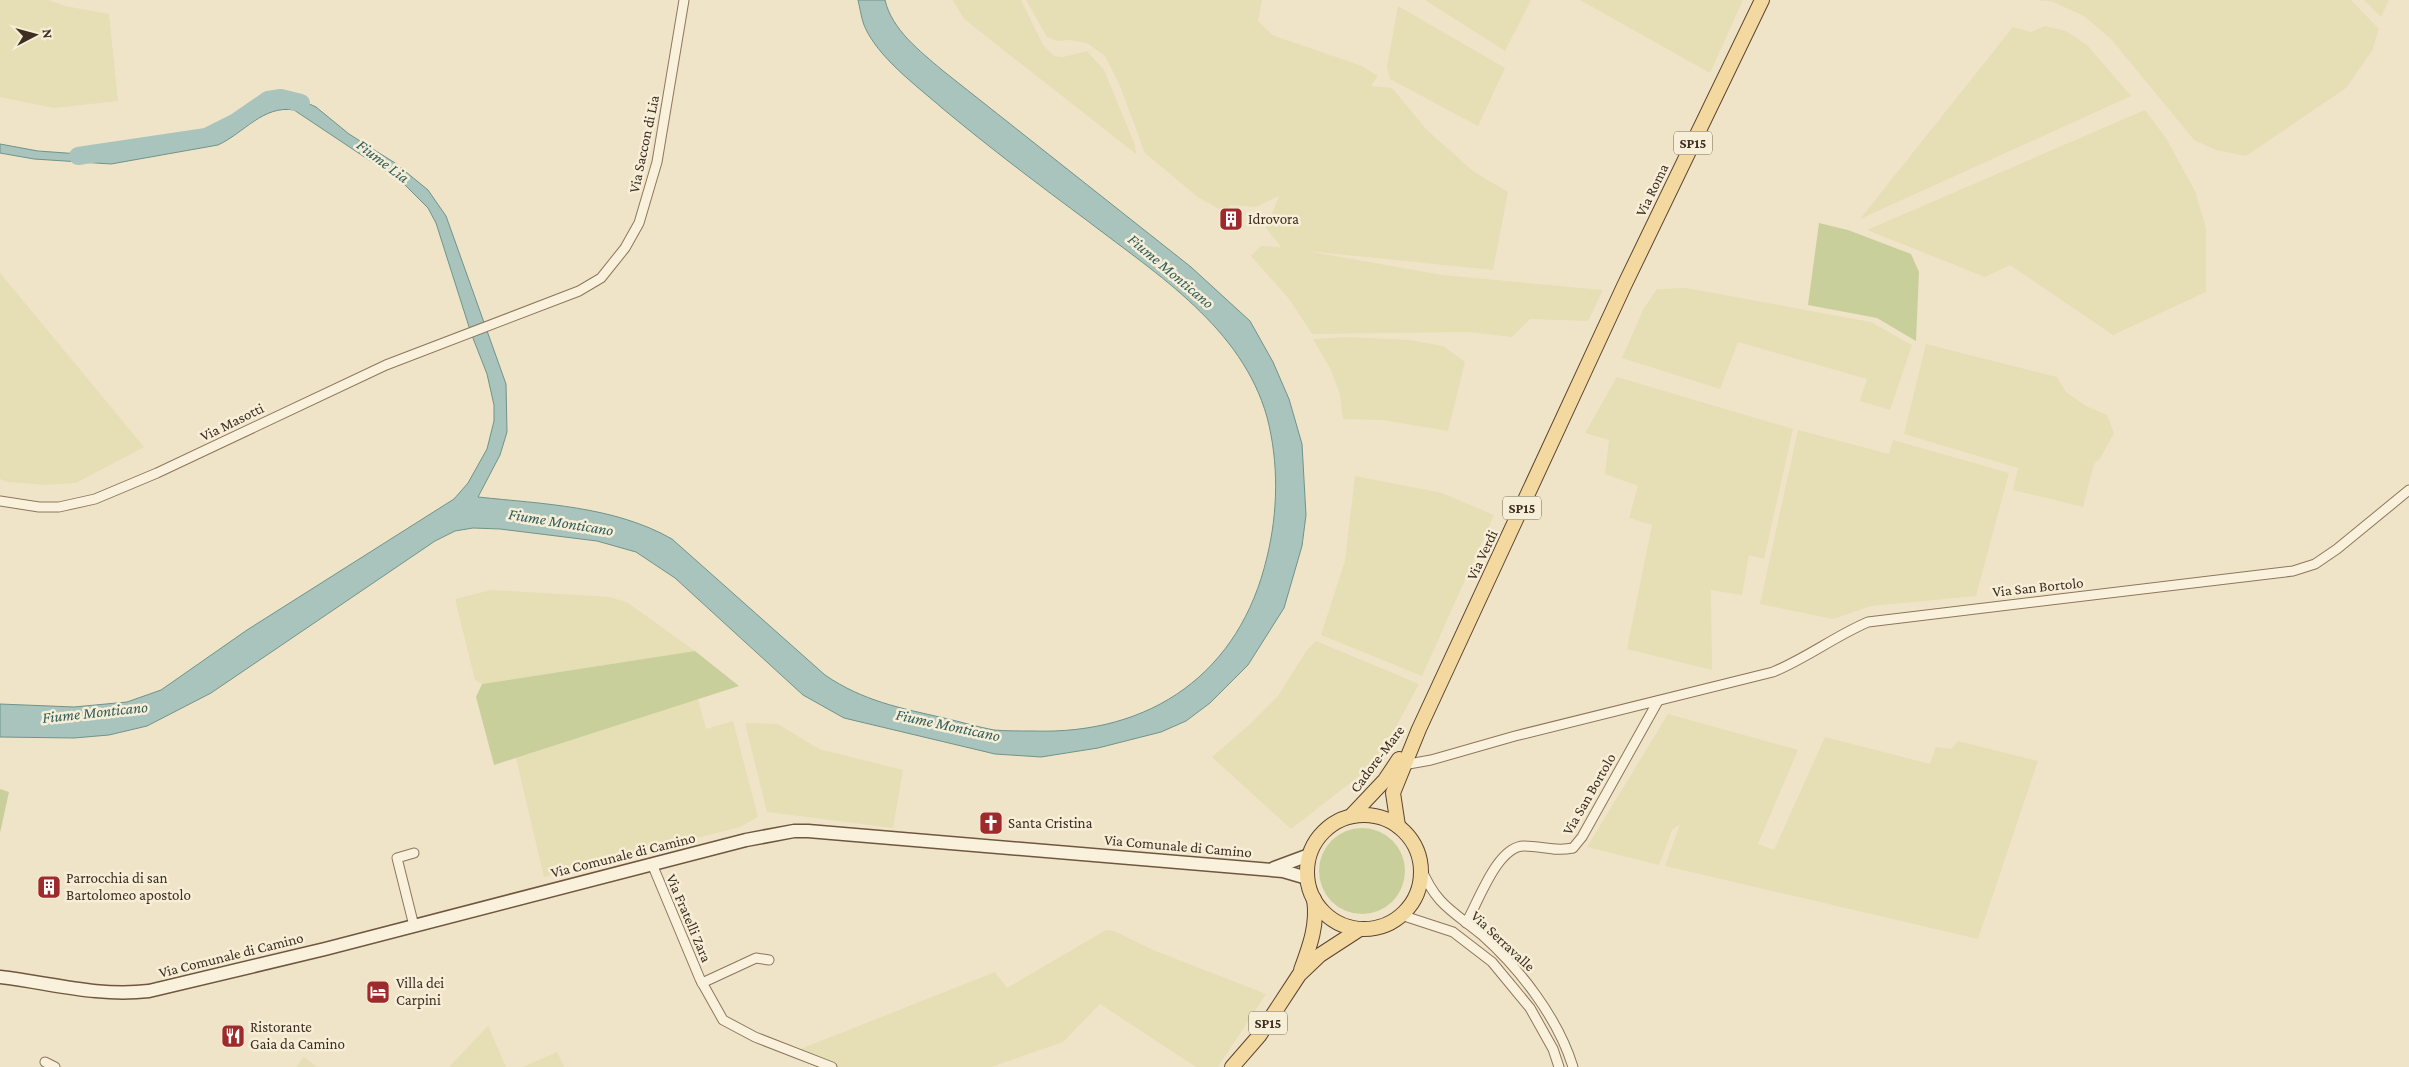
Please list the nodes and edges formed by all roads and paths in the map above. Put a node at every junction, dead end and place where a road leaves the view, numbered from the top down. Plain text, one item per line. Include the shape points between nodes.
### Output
1 (684, 0) edge
2 (1762, 0) edge
3 (1624, 286) joint
4 (471, 333) joint
5 (2409, 490) edge
6 (0, 501) edge
7 (1658, 701) junction
8 (1419, 729) junction
9 (1404, 765) junction
10 (1351, 816) junction
11 (1398, 826) junction
12 (414, 853) dead end
13 (1310, 855) junction
14 (652, 864) junction
15 (1421, 868) junction
16 (1265, 870) junction
17 (1307, 878) junction
18 (1313, 898) junction
19 (1401, 915) junction
20 (1466, 924) junction
21 (414, 926) junction
22 (1360, 929) junction
23 (769, 960) dead end
24 (1299, 975) junction
25 (0, 977) edge
26 (702, 983) junction
27 (45, 1062) dead end
28 (55, 1067) edge
29 (832, 1067) edge
30 (1232, 1067) edge
31 (1559, 1067) edge
32 (1573, 1067) edge

1 - 4 street, Via Saccon di Lia via 657,162 639,223 625,248 601,278 579,291
2 - 3 main road, Via Roma / SP15
3 - 8 main road, Via Verdi / SP15
4 - 6 street, Via Masotti via 343,384 95,499 59,507
5 - 7 street, Via San Bortolo via 2337,549 2315,564 2293,571 1868,622 1772,672
7 - 9 street, Via San Bortolo
7 - 20 street, Via San Bortolo via 1573,848 1552,851 1521,846 1510,851 1496,865
8 - 9 main road, Cadore-Mare / SP15
8 - 10 main road, Cadore-Mare / SP15 via 1384,780
9 - 11 main road, Cadore-Mare / SP15 via 1393,793
10 - 11 main road, SP15 via 1383,818
10 - 13 main road, SP15 via 1325,830
11 - 15 main road, SP15 via 1409,837
12 - 21 street via 397,858
13 - 16 street, Via Comunale di Camino
13 - 17 main road, SP15
14 - 16 street, Via Comunale di Camino via 746,840 808,831
14 - 21 street, Via Comunale di Camino
14 - 26 street, Via Fratelli Zara
15 - 19 main road, SP15 via 1419,886
15 - 20 street, Via Serravalle via 1429,888
16 - 17 street, Via Comunale di Camino
17 - 18 main road, SP15
18 - 22 main road, SP15 via 1333,919
18 - 24 main road, SP15 via 1315,926
19 - 22 main road, SP15 via 1375,928
19 - 31 street, Via Serravalle via 1453,932 1492,962 1530,1008
20 - 32 street, Via Serravalle via 1524,978 1561,1039
21 - 25 street, Via Comunale di Camino via 149,991 100,994
22 - 24 main road, SP15 via 1320,955
23 - 26 street, Via Fratelli Zara via 756,958
24 - 30 main road, SP15 via 1259,1036
26 - 29 street, Via Fratelli Zara via 723,1020 755,1037
27 - 28 street

